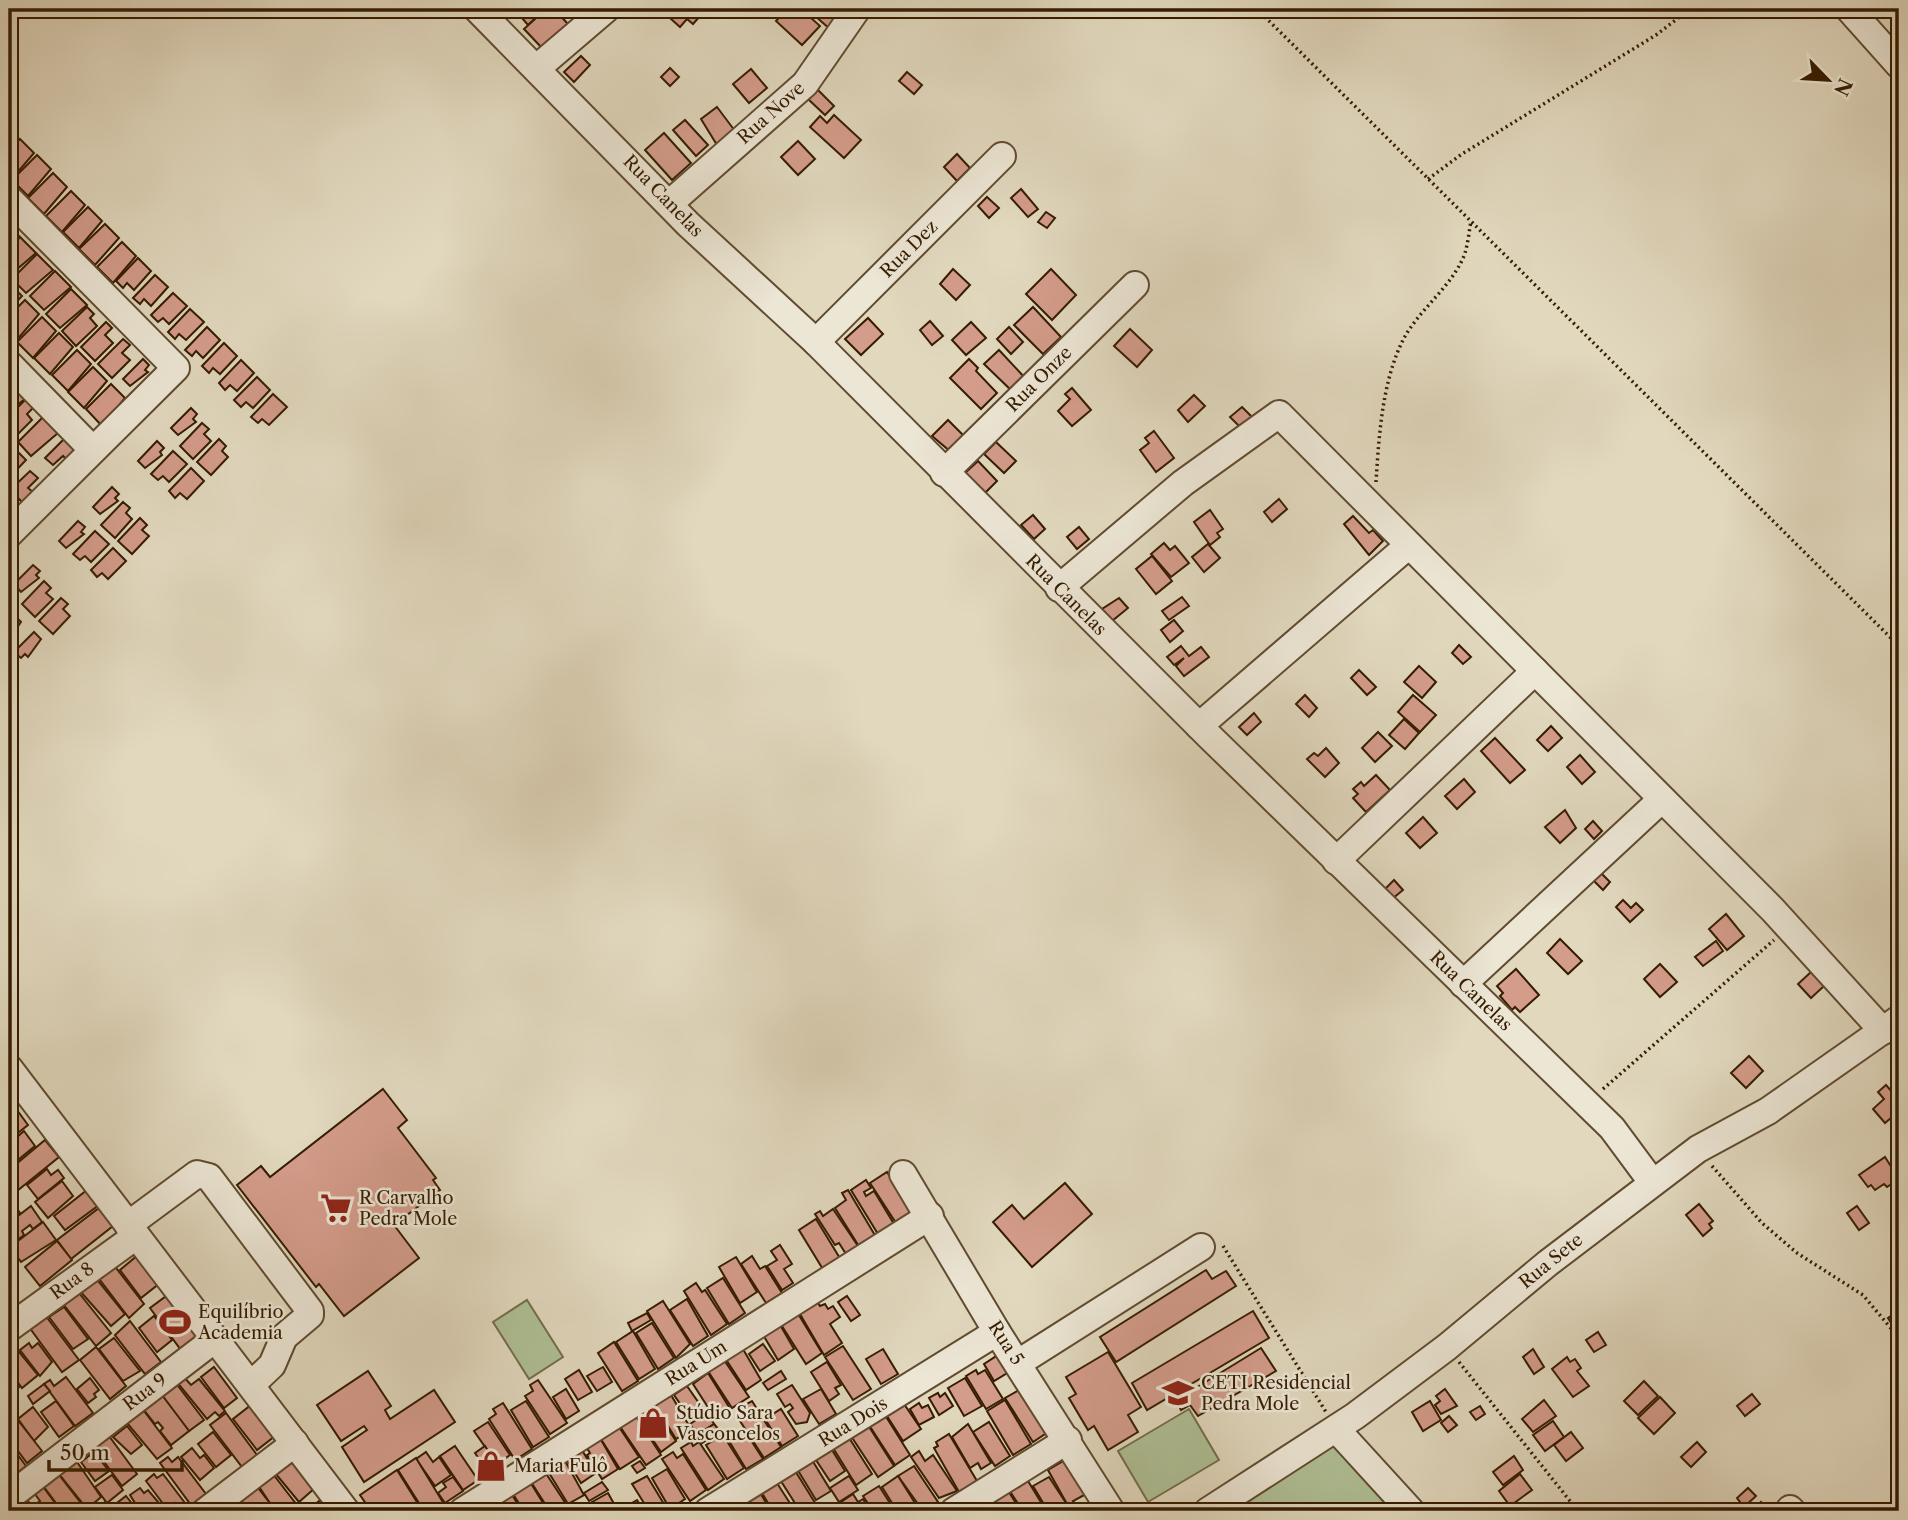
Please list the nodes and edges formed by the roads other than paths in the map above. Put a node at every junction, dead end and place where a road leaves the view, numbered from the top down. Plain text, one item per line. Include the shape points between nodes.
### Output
1 (477, 9) edge
2 (606, 9) edge
3 (857, 9) edge
4 (1849, 9) edge
5 (1899, 65) edge
6 (537, 68) junction
7 (1002, 156) dead end
8 (9, 199) edge
9 (669, 204) junction
10 (1135, 285) dead end
11 (816, 342) junction
12 (9, 364) edge
13 (93, 450) junction
14 (944, 473) junction
15 (10, 529) edge
16 (1409, 545) junction
17 (1059, 587) junction
18 (1535, 671) junction
19 (1199, 726) junction
20 (1662, 799) junction
21 (1336, 861) junction
22 (1464, 984) junction
23 (1891, 1025) edge
24 (9, 1068) edge
25 (903, 1174) dead end
26 (1652, 1182) junction
27 (929, 1216) junction
28 (132, 1230) junction
29 (1201, 1247) road end
30 (14, 1314) edge
31 (997, 1332) junction
32 (215, 1339) junction
33 (1018, 1363) junction
34 (251, 1385) junction
35 (1337, 1430) junction
36 (1068, 1440) junction
37 (295, 1443) junction
38 (9, 1497) edge
39 (206, 1511) edge
40 (346, 1511) edge
41 (463, 1511) edge
42 (708, 1511) edge
43 (954, 1511) edge
44 (1111, 1511) edge
45 (1208, 1511) edge
46 (1412, 1511) edge

1 - 6 street, Rua Canelas
2 - 6 street
3 - 9 street, Rua Nove via 805,84
4 - 5 street
6 - 9 street, Rua Canelas
7 - 11 street, Rua Dez
8 - 13 street via 176,368
9 - 11 street, Rua Canelas
10 - 14 street, Rua Onze
11 - 14 street, Rua Canelas
12 - 13 street
13 - 15 street
14 - 17 street, Rua Canelas
16 - 17 street via 1279,414 1183,483
16 - 18 street
16 - 19 street
17 - 19 street, Rua Canelas
18 - 20 street
18 - 21 street
19 - 21 street, Rua Canelas
20 - 22 street
20 - 23 street
21 - 22 street, Rua Canelas
22 - 26 street, Rua Canelas via 1612,1128
23 - 26 street, Rua Sete via 1769,1111 1698,1149
24 - 28 street
25 - 27 street, Rua 5
26 - 35 street, Rua Sete
27 - 31 street, Rua 5
27 - 41 street, Rua Um
28 - 30 street, Rua 8
28 - 32 street
28 - 34 street, Rua 8 via 197,1174 209,1177 310,1311 284,1337 272,1365
29 - 33 street
31 - 33 street, Rua 5
31 - 42 street, Rua Dois
32 - 34 street
32 - 38 street, Rua 9
33 - 36 street, Rua 5
34 - 37 street
35 - 45 street, Rua Sete
35 - 46 street
36 - 43 street
36 - 44 street, Rua 5
37 - 39 street
37 - 40 street

